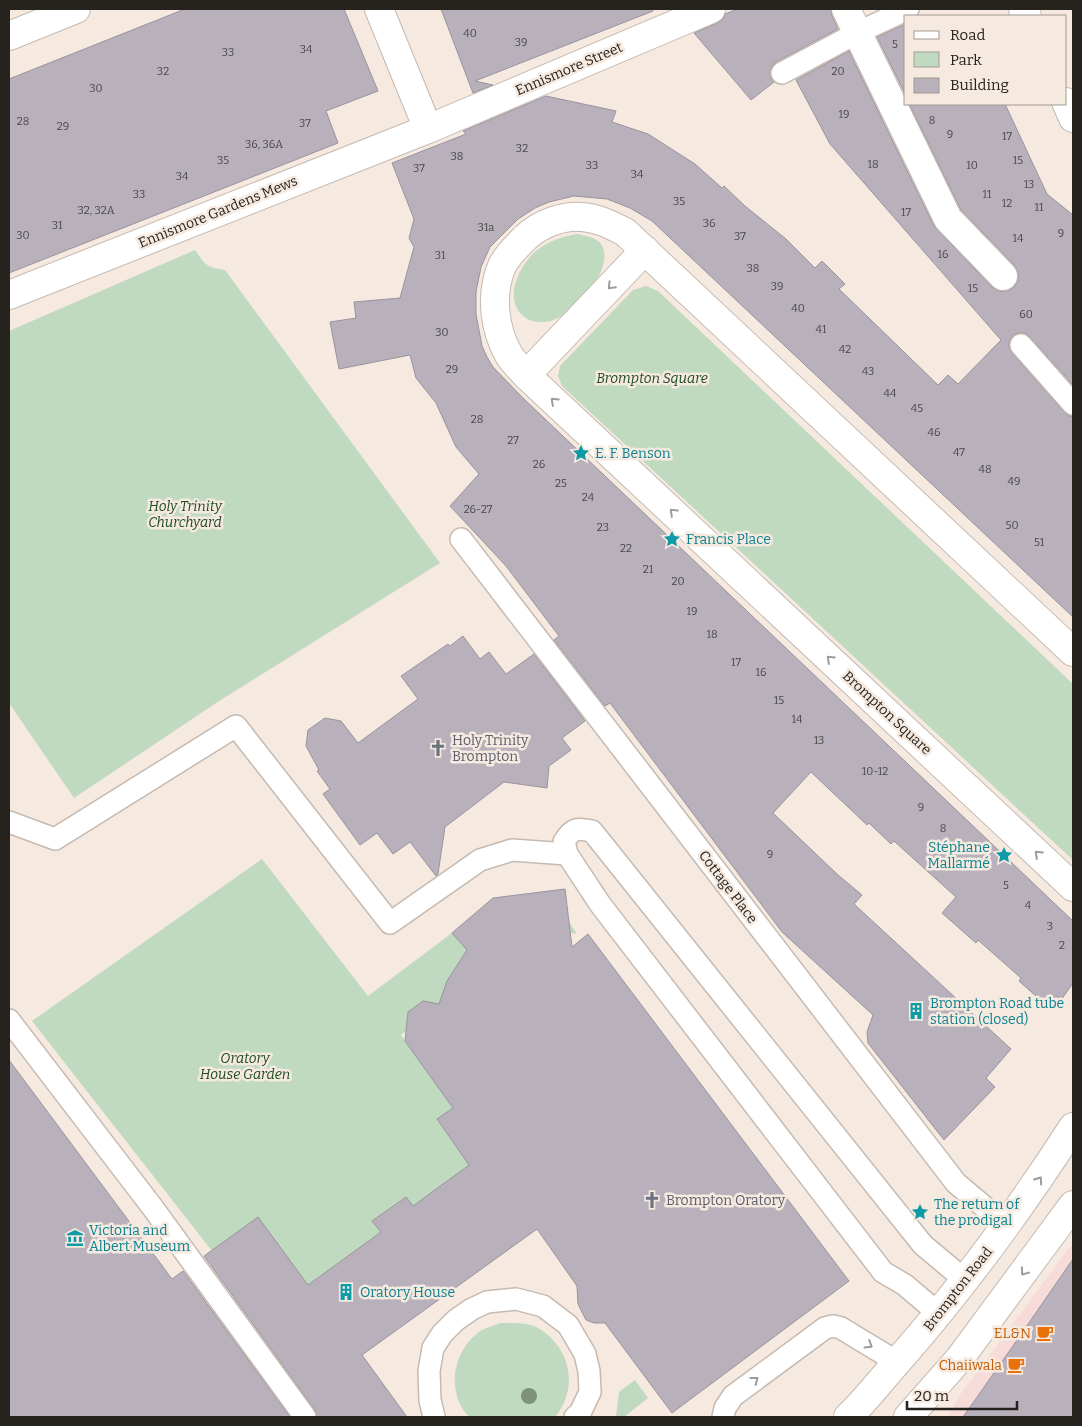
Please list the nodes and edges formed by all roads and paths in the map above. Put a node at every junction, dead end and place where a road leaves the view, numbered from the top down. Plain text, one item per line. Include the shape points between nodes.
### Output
1 (76, 9) edge
2 (379, 9) edge
3 (846, 9) edge
4 (908, 9) edge
5 (693, 12) edge
6 (858, 33) junction
7 (9, 36) edge
8 (782, 73) dead end
9 (1067, 104) edge
10 (1073, 118) edge
11 (428, 129) junction
12 (645, 250) junction
13 (1003, 276) dead end
14 (9, 295) edge
15 (1021, 345) dead end
16 (526, 375) junction
17 (1073, 404) edge
18 (461, 538) dead end
19 (1073, 652) edge
20 (9, 822) edge
21 (567, 854) junction
22 (1073, 887) edge
23 (9, 1020) edge
24 (1073, 1127) edge
25 (1073, 1205) edge
26 (1007, 1226) junction
27 (965, 1280) junction
28 (939, 1314) junction
29 (897, 1362) junction
30 (305, 1417) edge
31 (434, 1417) edge
32 (575, 1417) edge
33 (723, 1417) edge
34 (848, 1417) edge
35 (908, 1417) edge

1 - 7 main road
2 - 11 main road
3 - 6 main road
4 - 6 lane
5 - 11 main road, Ennismore Street
6 - 8 lane
6 - 13 main road via 948,219
9 - 10 main road
11 - 14 main road, Ennismore Gardens Mews
12 -> 16 main road
12 - 16 main road, Brompton Square via 625,232 604,222 581,217 556,219 533,231 515,248 502,266 494,306 499,334 509,356
12 - 19 main road, Brompton Square
15 - 17 lane
22 -> 16 main road, Brompton Square
18 - 26 lane, Cottage Place via 956,1183
20 - 21 lane via 55,839 236,726 390,923 480,860 512,850
21 - 27 lane via 564,842 568,834 579,828 592,831 923,1245
21 - 28 lane via 600,904 883,1272 905,1285
23 - 30 lane via 153,1208
26 -> 24 main road, Brompton Road
25 -> 35 main road via 960,1358
26 - 27 main road, Brompton Road
27 - 28 main road, Brompton Road
28 - 29 main road, Brompton Road
33 -> 29 lane via 733,1396 825,1328 841,1328
29 - 34 main road, Brompton Road
31 - 32 lane via 429,1371 433,1348 442,1334 456,1320 487,1302 516,1300 543,1306 568,1325 585,1354 590,1392

